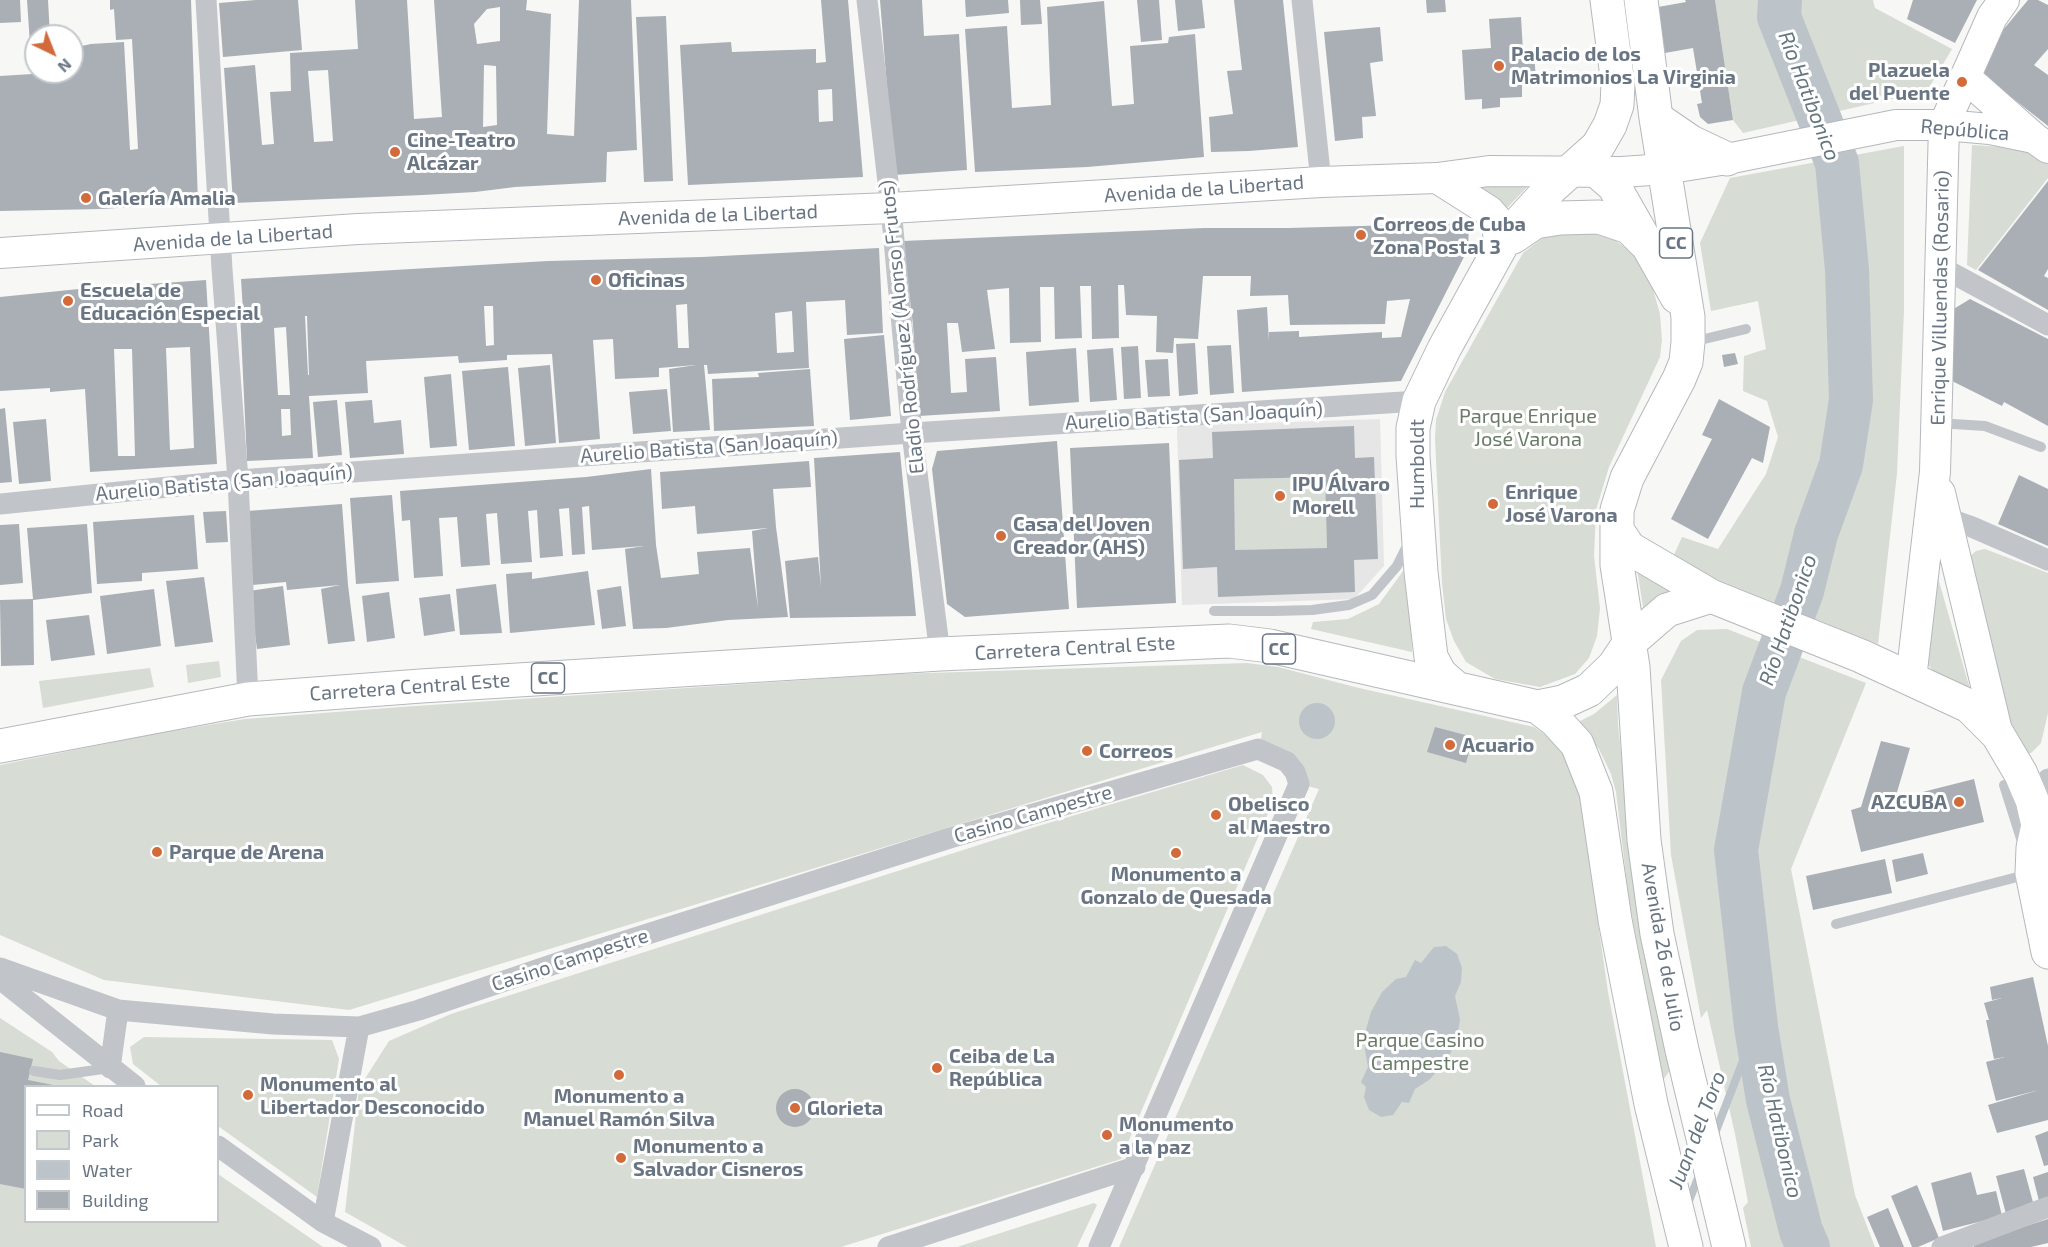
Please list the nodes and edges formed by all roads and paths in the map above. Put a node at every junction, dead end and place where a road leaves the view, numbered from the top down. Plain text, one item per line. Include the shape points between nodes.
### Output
1 (206, 0) edge
2 (867, 0) edge
3 (1302, 0) edge
4 (1607, 0) edge
5 (1641, 0) edge
6 (1997, 6) edge
7 (1965, 77) junction
8 (1656, 118) junction
9 (1896, 125) junction
10 (1944, 125) junction
11 (2041, 143) edge
12 (1735, 158) junction
13 (1665, 169) junction
14 (1585, 172) junction
15 (1437, 178) junction
16 (1321, 182) junction
17 (891, 208) junction
18 (220, 239) junction
19 (1500, 246) junction
20 (1650, 247) junction
21 (0, 253) edge
22 (1941, 267) junction
23 (2048, 325) edge
24 (1746, 329) dead end
25 (1688, 330) junction
26 (1419, 401) junction
27 (1936, 423) junction
28 (912, 433) junction
29 (2041, 447) dead end
30 (238, 480) junction
31 (0, 504) edge
32 (1938, 515) junction
33 (1417, 525) junction
34 (1617, 530) junction
35 (2048, 560) edge
36 (1711, 596) junction
37 (1214, 611) dead end
38 (1630, 642) junction
39 (940, 654) junction
40 (1911, 679) junction
41 (1456, 688) junction
42 (248, 699) junction
43 (1538, 707) junction
44 (1998, 735) junction
45 (0, 746) edge
46 (2048, 779) edge
47 (2004, 785) junction
48 (2043, 831) edge
49 (2040, 874) edge
50 (1836, 924) dead end
51 (2048, 952) edge
52 (0, 968) edge
53 (0, 979) edge
54 (118, 1010) junction
55 (359, 1027) junction
56 (110, 1068) junction
57 (34, 1071) dead end
58 (134, 1085) edge
59 (219, 1147) edge
60 (1135, 1167) junction
61 (2048, 1207) edge
62 (323, 1222) junction
63 (1728, 1241) edge
64 (372, 1247) edge
65 (888, 1247) edge
66 (1099, 1247) edge
67 (1686, 1247) edge
68 (1942, 1247) edge

1 - 18 street
2 - 17 street, Eladio Rodríguez (Alonso Frutos)
3 - 16 street
4 - 14 main road, Humboldt via 1617,105
5 - 8 main road, CC
6 - 7 main road
7 - 9 main road via 1931,110
7 - 10 main road
7 - 11 main road, República
8 - 12 main road via 1691,142
8 - 13 main road, CC
9 - 10 main road, República
9 - 12 main road, Avenida de la Libertad
10 - 11 main road, República via 1990,129
10 - 22 main road, Enrique Villuendas (Rosario)
12 - 13 main road, Avenida de la Libertad
13 - 14 main road, Avenida de la Libertad
13 - 25 main road, CC
14 - 15 main road, Avenida de la Libertad via 1489,171
14 - 19 main road, Humboldt via 1528,212
14 - 20 main road via 1614,186
15 - 16 main road, Avenida de la Libertad
15 - 19 main road via 1488,210 1496,219
16 - 17 main road, Avenida de la Libertad
17 - 18 main road, Avenida de la Libertad via 358,229
17 - 28 street, Eladio Rodríguez (Alonso Frutos)
18 - 21 main road, Avenida de la Libertad
18 - 30 street
19 - 20 main road via 1535,222 1577,216 1599,217 1629,227
19 - 26 main road, Humboldt
20 - 25 main road
22 - 23 street
22 - 27 main road, Enrique Villuendas (Rosario)
24 - 25 lane
25 - 34 main road, CC via 1686,362 1627,478 1617,510
26 - 28 street, Aurelio Batista (San Joaquín)
26 - 33 main road, Humboldt via 1413,428
27 - 29 lane via 1984,426
27 - 32 main road, Enrique Villuendas (Rosario)
28 - 30 street, Aurelio Batista (San Joaquín)
28 - 39 street, Eladio Rodríguez (Alonso Frutos)
30 - 31 street, Aurelio Batista (San Joaquín)
30 - 42 street
32 - 35 street
32 - 40 main road, Enrique Villuendas (Rosario)
32 - 44 main road, Enrique Villuendas (Rosario)
33 - 37 lane via 1397,566 1372,595 1349,605 1293,611
33 - 41 main road, Humboldt via 1431,657 1440,674
34 - 36 main road via 1629,548
34 - 38 main road, CC via 1617,565
36 - 38 main road, Carretera Central Este via 1667,610
36 - 40 main road
38 - 43 main road, Carretera Central Este / CC via 1614,666 1589,690 1563,702
38 - 63 main road, Avenida 26 de Julio via 1644,840 1657,934
39 - 41 main road, Carretera Central Este / CC via 1230,641 1270,646
39 - 42 main road, Carretera Central Este / CC
40 - 44 main road, Enrique Villuendas (Rosario) via 1969,706
40 - 47 main road, Enrique Villuendas (Rosario) via 1954,712 1978,737 1994,760
41 - 43 main road, Carretera Central Este / CC
42 - 45 main road, Carretera Central Este / CC
43 - 67 main road, Avenida 26 de Julio via 1577,744 1596,792 1615,920 1651,1104
44 - 48 main road, Enrique Villuendas (Rosario) via 2021,774
46 - 48 street, Enrique Villuendas (Rosario)
47 - 48 main road
47 - 49 lane, Enrique Villuendas (Rosario)
48 - 49 main road, Enrique Villuendas (Rosario) via 2033,848
49 - 50 lane
49 - 51 main road, Enrique Villuendas (Rosario)
52 - 54 street, Casino Campestre
53 - 56 street
54 - 55 street, Casino Campestre via 273,1024
54 - 56 street
55 - 60 street, Casino Campestre via 950,838 1258,749 1287,762 1299,784
55 - 62 street
56 - 57 lane via 60,1075
56 - 58 street
59 - 62 street
60 - 65 street
60 - 66 street, Casino Campestre
61 - 68 street
62 - 64 street

